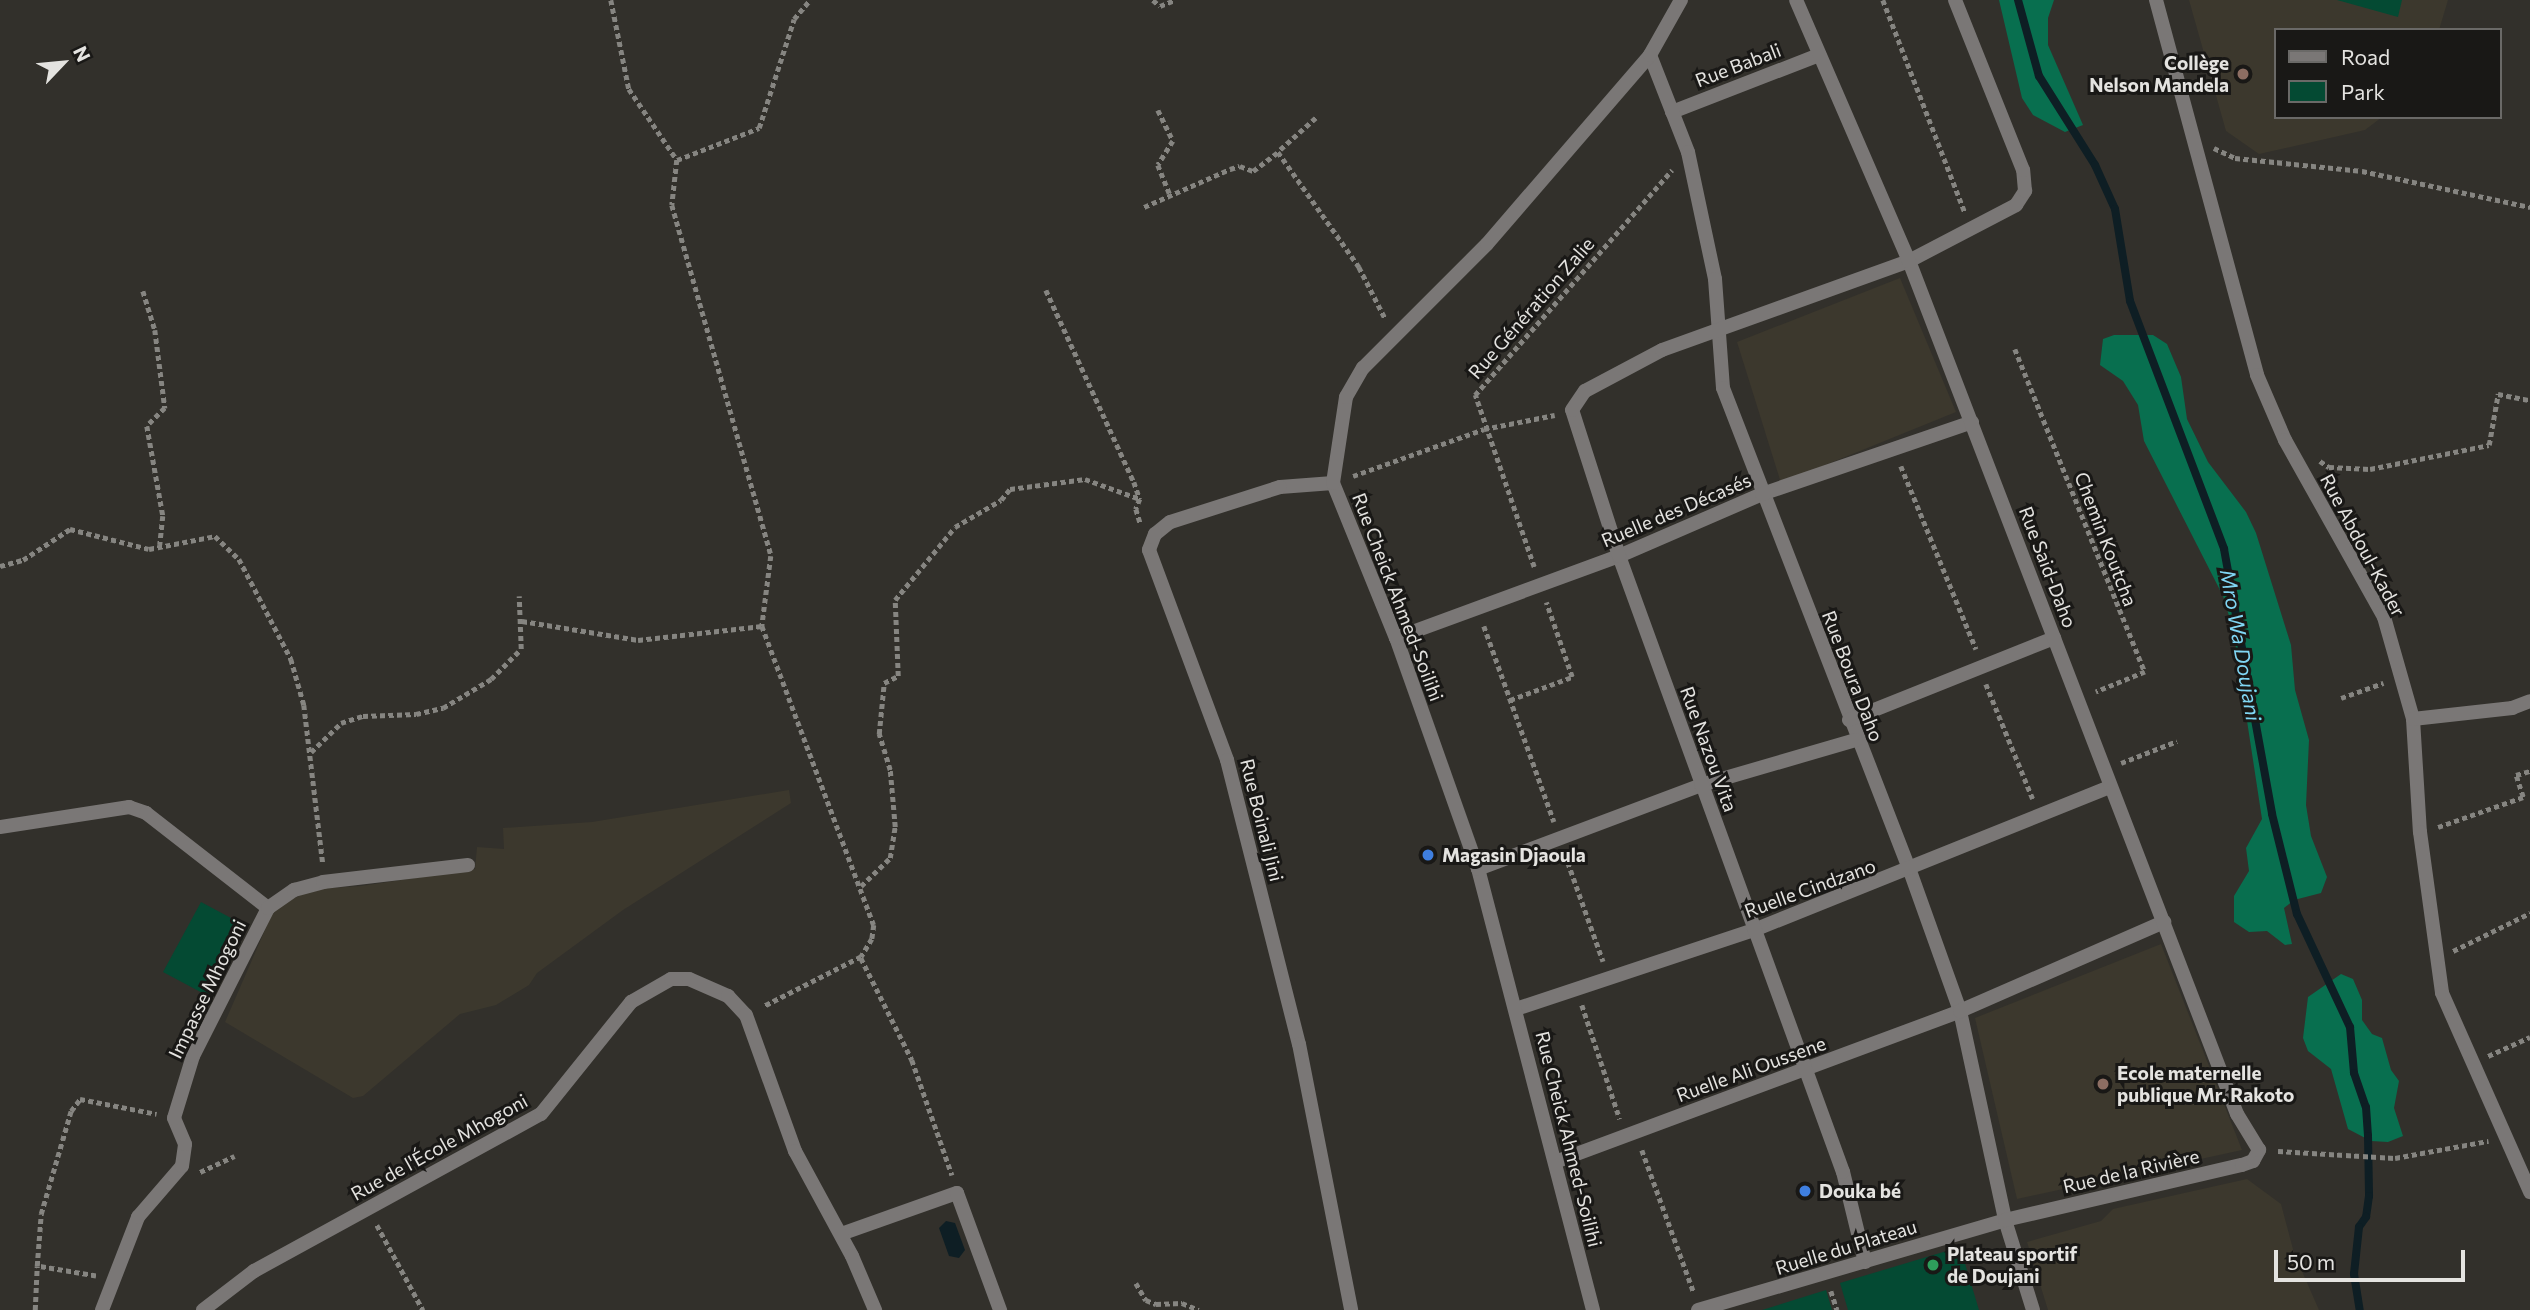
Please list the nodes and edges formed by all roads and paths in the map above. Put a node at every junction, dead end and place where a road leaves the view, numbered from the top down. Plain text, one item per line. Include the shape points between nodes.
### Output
1 (611, 0) edge
2 (810, 0) edge
3 (1153, 0) edge
4 (1175, 0) edge
5 (1681, 0) edge
6 (1796, 0) edge
7 (1884, 0) edge
8 (1955, 0) edge
9 (2156, 0) edge
10 (1650, 55) junction
11 (1819, 55) junction
12 (1158, 110) dead end
13 (1672, 112) junction
14 (1316, 118) dead end
15 (2191, 137) junction
16 (1278, 152) junction
17 (1688, 152) junction
18 (677, 160) junction
19 (1170, 195) junction
20 (1144, 207) dead end
21 (2530, 207) edge
22 (1972, 229) junction
23 (1909, 261) junction
24 (1046, 290) dead end
25 (143, 291) dead end
26 (1719, 327) junction
27 (1395, 338) junction
28 (2015, 349) dead end
29 (2530, 400) edge
30 (1573, 410) junction
31 (1972, 422) junction
32 (1484, 429) junction
33 (1894, 449) junction
34 (2318, 460) dead end
35 (1334, 483) junction
36 (1762, 494) junction
37 (1140, 499) junction
38 (160, 545) junction
39 (1149, 550) junction
40 (1619, 556) junction
41 (0, 566) edge
42 (1540, 585) junction
43 (519, 596) dead end
44 (1478, 608) junction
45 (522, 621) junction
46 (762, 626) junction
47 (1396, 638) junction
48 (2054, 638) junction
49 (1983, 667) junction
50 (2400, 676) junction
51 (2341, 698) dead end
52 (2078, 699) junction
53 (1510, 700) junction
54 (2530, 701) edge
55 (2413, 719) junction
56 (1849, 720) junction
57 (1856, 740) junction
58 (2177, 741) dead end
59 (310, 752) junction
60 (2105, 770) junction
61 (2530, 771) edge
62 (1701, 785) junction
63 (2110, 787) junction
64 (2040, 817) junction
65 (0, 827) edge
66 (2420, 832) junction
67 (1560, 838) junction
68 (468, 866) dead end
69 (1478, 869) junction
70 (1910, 871) junction
71 (323, 882) junction
72 (861, 886) junction
73 (268, 908) junction
74 (2530, 913) edge
75 (2164, 922) junction
76 (1754, 930) junction
77 (861, 957) junction
78 (2436, 958) junction
79 (1609, 978) junction
80 (1577, 989) junction
81 (1517, 1009) junction
82 (1960, 1012) junction
83 (746, 1015) junction
84 (2530, 1037) edge
85 (2475, 1063) junction
86 (1806, 1069) junction
87 (174, 1118) junction
88 (1631, 1135) junction
89 (2508, 1138) junction
90 (2259, 1150) junction
91 (234, 1156) dead end
92 (1555, 1162) junction
93 (182, 1166) junction
94 (2530, 1192) edge
95 (957, 1193) junction
96 (368, 1208) junction
97 (2005, 1220) junction
98 (841, 1234) junction
99 (1864, 1262) junction
100 (37, 1266) junction
101 (114, 1280) junction
102 (1136, 1283) dead end
103 (35, 1310) edge
104 (103, 1310) edge
105 (203, 1310) edge
106 (423, 1310) edge
107 (875, 1310) edge
108 (1000, 1310) edge
109 (1199, 1310) edge
110 (1351, 1310) edge
111 (1593, 1310) edge
112 (1699, 1310) edge
113 (2033, 1310) edge

1 - 18 path via 629,89
2 - 18 path via 794,19 759,128
3 - 4 path via 1160,6
5 - 10 street, Rue Cheick Ahmed-Soilihi
6 - 11 street, Rue Said-Daho
7 - 22 path
8 - 22 street via 2025,191 2016,205
9 - 15 street, Rue Abdoul-Kader
10 - 13 street, Rue Boura Daho
10 - 27 street, Rue Cheick Ahmed-Soilihi via 1487,244
11 - 13 street, Rue Babali
11 - 23 street, Rue Said-Daho
12 - 19 path via 1173,141 1158,165
13 - 17 street, Rue Boura Daho
14 - 16 path
15 - 21 path via 2235,158 2373,173
15 - 50 street, Rue Abdoul-Kader via 2257,375 2285,440 2384,617
16 - 19 path via 1253,171 1240,166
16 - 27 path via 1359,267
17 - 26 street, Rue Boura Daho via 1715,279
17 - 32 path, Rue Génération Zalie via 1475,396
18 - 46 path via 672,205 771,556
19 - 20 path
22 - 23 street
23 - 26 street
23 - 31 street, Rue Said-Daho
24 - 37 path
25 - 38 path via 155,330 165,408 147,426 163,516
26 - 30 street via 1608,376 1585,391
26 - 36 street, Rue Boura Daho via 1723,388
27 - 35 street, Rue Cheick Ahmed-Soilihi via 1363,368 1346,397
28 - 52 path, Chemin Koutcha via 2145,672
29 - 34 path via 2498,394 2489,445 2370,469 2329,467
30 - 32 path
30 - 40 street, Rue Nazou Vita
31 - 33 street, Ruelle des Décasés
31 - 48 street, Rue Said-Daho
32 - 35 path
32 - 42 path, Rue Génération Zalie
33 - 36 street, Ruelle des Décasés
33 - 49 path
35 - 39 street via 1280,487 1170,522 1155,534
35 - 47 street, Rue Cheick Ahmed-Soilihi
36 - 40 street, Ruelle des Décasés
36 - 56 street, Rue Boura Daho
37 - 39 path via 1136,509
37 - 72 path via 1085,479 1010,489 1001,500 955,527 895,600 898,676 884,683 879,734 890,770 895,827 890,858
38 - 41 path via 149,549 70,529 23,560
38 - 59 path via 215,536 239,559 291,659 304,705
39 - 110 street, Rue Boinali Jini via 1227,760 1299,1044
40 - 42 street, Ruelle des Décasés
40 - 62 street, Rue Nazou Vita
42 - 44 street, Ruelle des Décasés
42 - 53 path, Rue Génération Zalie via 1572,677
43 - 45 path
44 - 47 street, Ruelle des Décasés
44 - 53 path
45 - 46 path via 638,640
45 - 59 path via 521,649 491,679 466,695 443,708 363,716 341,723
46 - 72 path
47 - 69 street, Rue Cheick Ahmed-Soilihi
48 - 49 street
48 - 52 street, Rue Said-Daho
49 - 56 street
49 - 64 path via 1988,692
50 - 51 path
50 - 55 street, Rue Abdoul-Kader
52 - 60 street, Rue Said-Daho
53 - 67 path
54 - 55 street via 2512,708
55 - 66 street, Rue Abdoul-Kader
56 - 57 street, Rue Boura Daho
57 - 62 street
57 - 70 street, Rue Boura Daho
58 - 60 path
59 - 71 path
60 - 63 street, Rue Said-Daho
61 - 66 path via 2516,775 2523,797
62 - 67 street
62 - 76 street, Rue Nazou Vita
63 - 64 street, Ruelle Cindzano
63 - 75 street, Rue Said-Daho
64 - 70 street, Ruelle Cindzano
65 - 73 street via 129,807 146,813
66 - 78 street, Rue Abdoul-Kader
67 - 69 street
67 - 79 path
68 - 71 street, Impasse Mhogoni
69 - 81 street, Rue Cheick Ahmed-Soilihi
70 - 76 street, Ruelle Cindzano
70 - 82 street, Rue Boura Daho
71 - 73 street, Impasse Mhogoni via 294,890
72 - 77 path via 874,925
73 - 87 street, Impasse Mhogoni via 193,1056
74 - 78 path via 2479,942
75 - 82 street, Ruelle Ali Oussene
75 - 90 street, Rue Said-Daho via 2237,1114
76 - 79 street, Ruelle Cindzano
76 - 86 street, Rue Nazou Vita
77 - 83 path
77 - 95 path via 912,1060 941,1134
78 - 85 street, Rue Abdoul-Kader via 2442,993
79 - 80 street, Ruelle Cindzano
80 - 81 street, Ruelle Cindzano
80 - 88 path
81 - 92 street, Rue Cheick Ahmed-Soilihi
82 - 86 street, Ruelle Ali Oussene
82 - 97 street, Rue Boura Daho
83 - 96 street, Rue de l'École Mhogoni via 728,996 707,984 671,979 653,988 631,1002 541,1114
83 - 98 street, Rue de l'École Mhogoni via 795,1151
84 - 85 path
85 - 89 street, Rue Abdoul-Kader
86 - 88 street, Ruelle Ali Oussene
86 - 99 street, Rue Nazou Vita via 1843,1172
87 - 93 street via 185,1144
87 - 100 path via 107,1102 75,1101 41,1214
88 - 92 street, Ruelle Ali Oussene
88 - 112 path
89 - 90 path via 2395,1157
89 - 94 street, Rue Abdoul-Kader
90 - 97 street, Rue de la Rivière via 2253,1161 2242,1165
91 - 93 path via 195,1175
92 - 111 street, Rue Cheick Ahmed-Soilihi
93 - 101 street via 138,1217
95 - 98 street
95 - 108 street
96 - 105 street, Rue de l'École Mhogoni via 254,1272
96 - 106 path
97 - 99 street, Ruelle du Plateau
97 - 113 street, Rue Boura Daho
98 - 107 street, Rue de l'École Mhogoni
99 - 112 street, Ruelle du Plateau
100 - 101 path
100 - 103 path
101 - 104 street
102 - 109 path via 1146,1300 1182,1303

